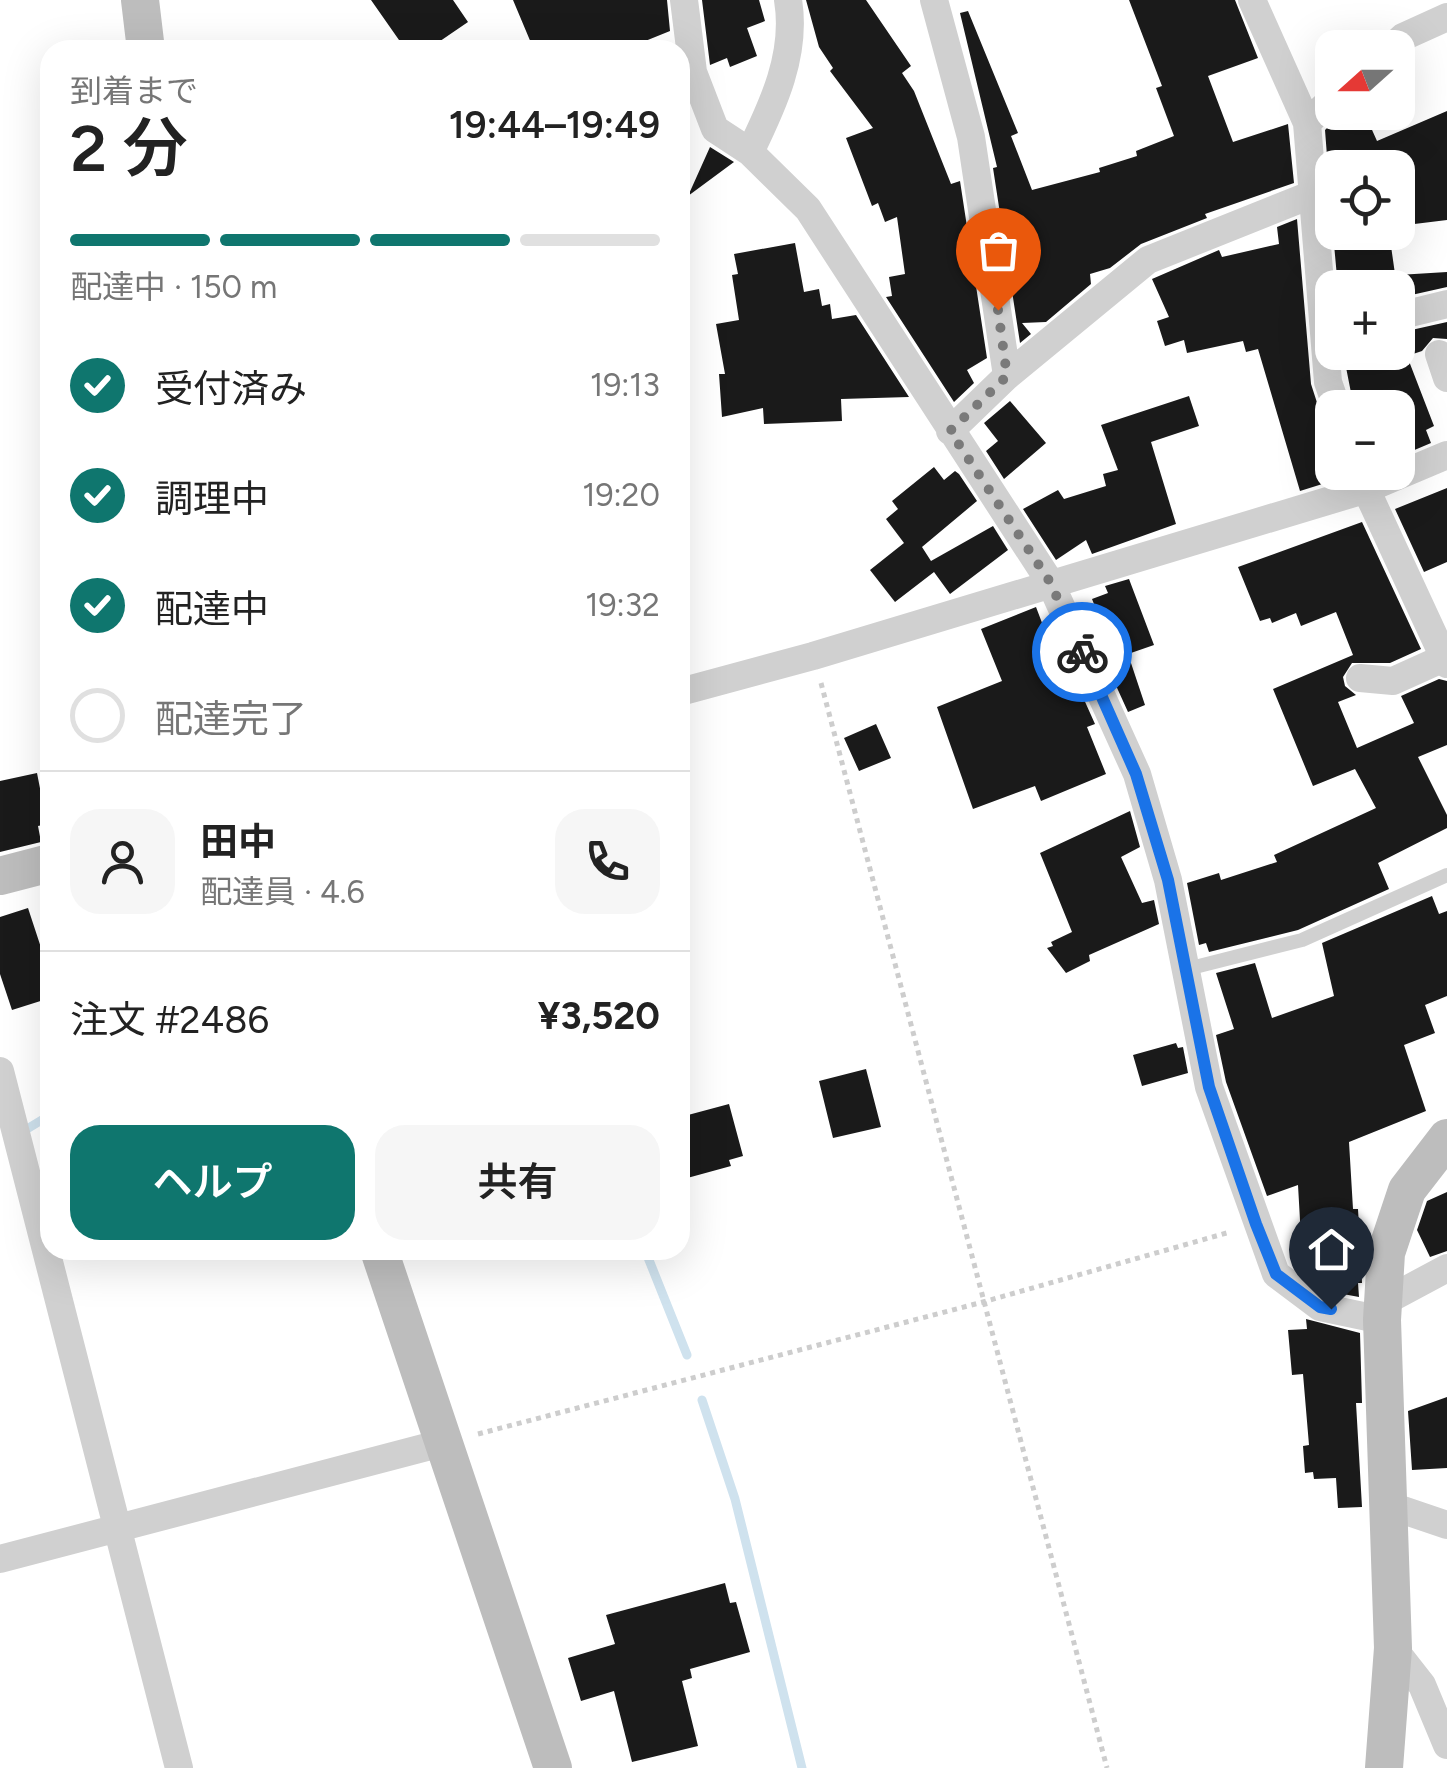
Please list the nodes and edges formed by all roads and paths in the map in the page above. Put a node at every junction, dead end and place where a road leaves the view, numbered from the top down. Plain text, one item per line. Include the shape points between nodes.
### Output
1 (140, 0) edge
2 (684, 0) edge
3 (788, 0) edge
4 (934, 0) edge
5 (1252, 0) edge
6 (1447, 16) edge
7 (1415, 34) edge
8 (145, 40) edge
9 (688, 40) edge
10 (690, 54) edge
11 (1315, 115) edge
12 (1307, 123) junction
13 (750, 152) junction
14 (1314, 194) junction
15 (1322, 270) edge
16 (1447, 304) edge
17 (1415, 312) edge
18 (1007, 376) junction
19 (950, 431) junction
20 (1447, 455) edge
21 (1415, 465) edge
22 (1333, 490) edge
23 (1365, 490) edge
24 (1050, 582) junction
25 (813, 656) junction
26 (1446, 661) edge
27 (1360, 678) dead end
28 (690, 689) edge
29 (40, 866) edge
30 (0, 876) edge
31 (1447, 876) edge
32 (1187, 969) junction
33 (0, 1071) edge
34 (1447, 1138) edge
35 (40, 1224) edge
36 (1256, 1224) junction
37 (49, 1260) edge
38 (382, 1260) edge
39 (1447, 1268) edge
40 (983, 1302) junction
41 (1382, 1312) junction
42 (446, 1442) junction
43 (1388, 1505) junction
44 (1447, 1524) edge
45 (120, 1530) junction
46 (0, 1559) edge
47 (1393, 1648) junction
48 (1447, 1746) edge
49 (179, 1768) edge
50 (552, 1768) edge
51 (1107, 1768) edge
52 (1384, 1768) edge

1 - 8 street
2 - 9 street
3 - 13 street via 788,48 777,97
4 - 18 street via 971,137
5 - 12 street
6 - 7 street
10 - 13 street via 715,129
11 - 12 street
12 - 14 street
13 - 19 street via 808,209
14 - 15 street
14 - 18 street via 1148,260
16 - 17 street
18 - 19 street
19 - 24 street
20 - 21 street
22 - 24 street
23 - 26 street
24 - 25 street
24 - 32 street via 1136,774
25 - 28 street
25 - 40 path
26 - 27 street via 1394,681
29 - 30 street
31 - 32 lane via 1302,940
32 - 36 street via 1209,1087
33 - 35 street
34 - 41 street via 1407,1190 1386,1254
36 - 40 path
36 - 41 street via 1276,1274 1320,1307
37 - 45 street
38 - 42 street
39 - 41 street
40 - 42 path
40 - 51 path
41 - 43 street
42 - 45 street
42 - 50 street
43 - 44 street
43 - 47 street
45 - 46 street
45 - 49 street
47 - 48 street via 1422,1685
47 - 52 street

